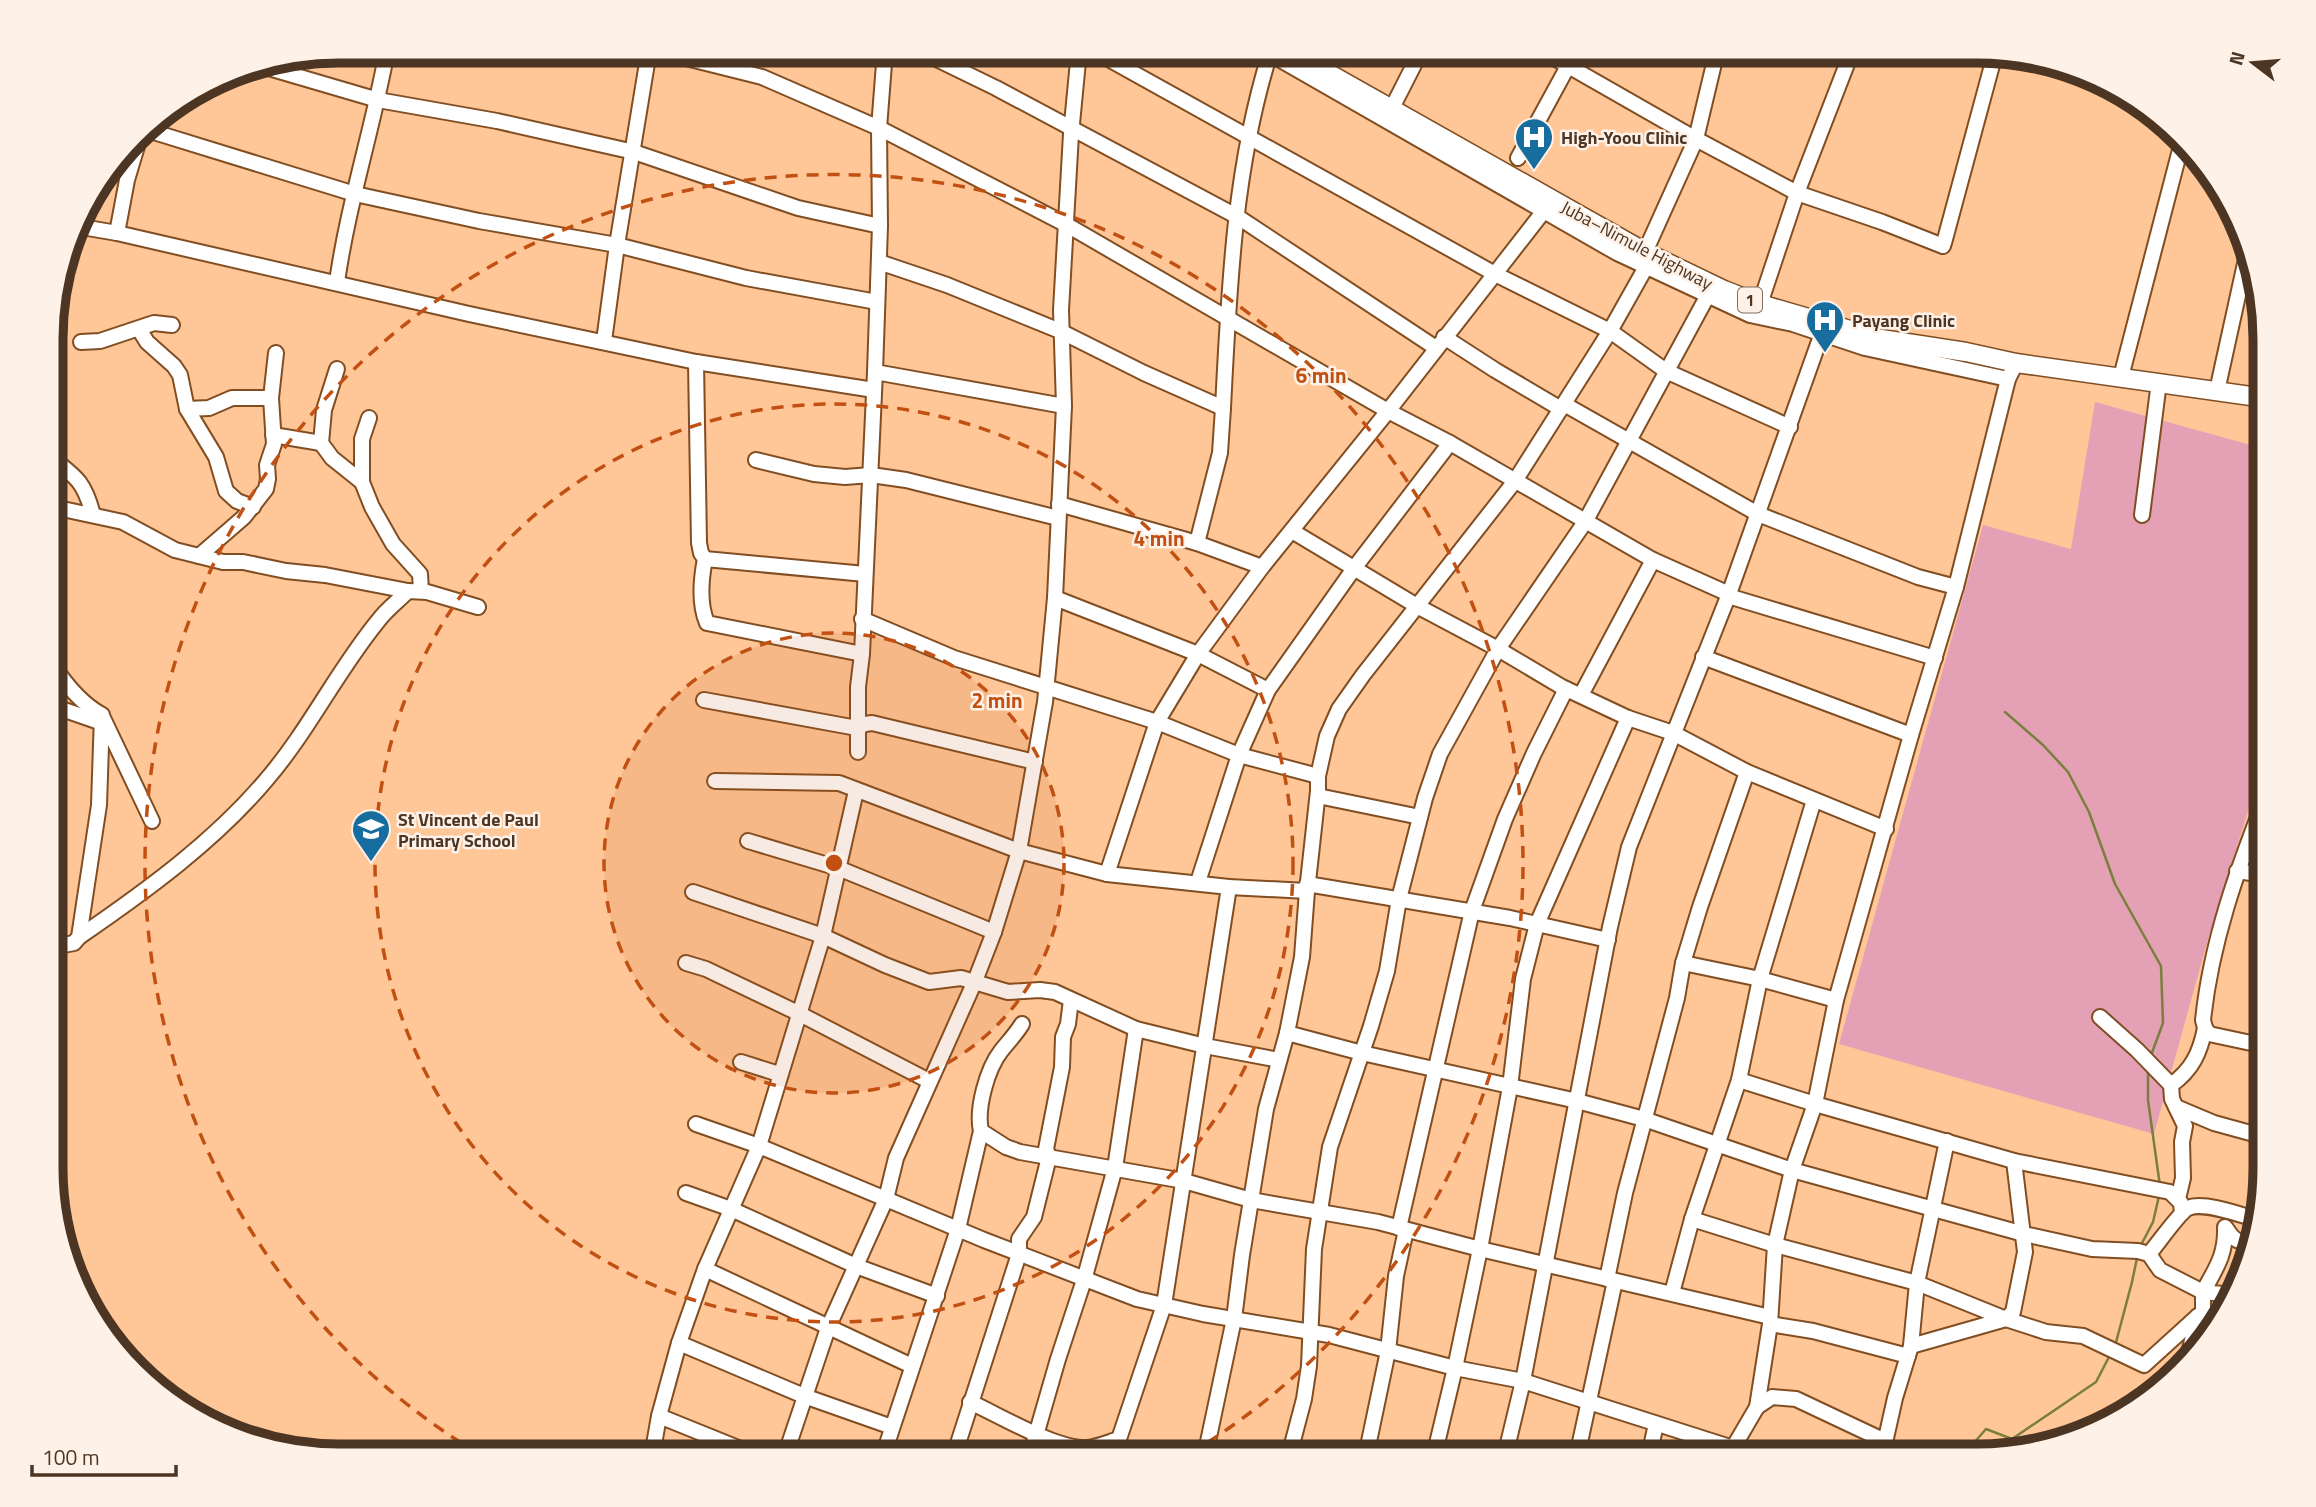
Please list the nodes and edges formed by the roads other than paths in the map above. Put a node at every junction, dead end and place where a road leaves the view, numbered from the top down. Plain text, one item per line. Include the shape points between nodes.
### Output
1 (385, 63) edge
2 (647, 63) edge
3 (706, 63) edge
4 (884, 63) edge
5 (944, 63) edge
6 (1078, 63) edge
7 (1116, 63) edge
8 (1264, 63) edge
9 (1287, 63) edge
10 (1311, 63) edge
11 (1416, 63) edge
12 (1563, 63) edge
13 (1569, 63) edge
14 (1714, 63) edge
15 (1848, 63) edge
16 (1992, 64) edge
17 (1568, 66) junction
18 (276, 70) edge
19 (378, 100) junction
20 (1392, 108) junction
21 (879, 128) junction
22 (1072, 128) junction
23 (156, 133) edge
24 (1248, 135) junction
25 (1696, 139) junction
26 (634, 152) junction
27 (2179, 152) edge
28 (135, 154) edge
29 (1518, 158) dead end
30 (1797, 193) junction
31 (355, 194) junction
32 (1547, 206) junction
33 (1238, 217) junction
34 (1067, 225) junction
35 (880, 226) junction
36 (87, 228) edge
37 (117, 233) junction
38 (617, 245) junction
39 (1646, 259) junction
40 (879, 262) junction
41 (2244, 268) edge
42 (1495, 274) junction
43 (337, 282) junction
44 (1708, 295) junction
45 (877, 302) junction
46 (1760, 304) junction
47 (1228, 319) junction
48 (172, 325) dead end
49 (139, 329) junction
50 (1060, 331) junction
51 (1609, 331) junction
52 (1822, 333) junction
53 (604, 341) junction
54 (80, 342) dead end
55 (1440, 342) junction
56 (276, 353) dead end
57 (696, 362) junction
58 (337, 369) dead end
59 (1666, 371) junction
60 (2012, 371) junction
61 (876, 372) junction
62 (2121, 377) junction
63 (2159, 382) junction
64 (874, 390) junction
65 (2217, 391) junction
66 (2253, 396) edge
67 (271, 398) junction
68 (1064, 406) junction
69 (1562, 407) junction
70 (1223, 408) junction
71 (187, 409) junction
72 (1388, 411) junction
73 (369, 418) dead end
74 (1790, 426) junction
75 (273, 435) junction
76 (1630, 440) junction
77 (321, 443) junction
78 (1450, 443) junction
79 (756, 460) dead end
80 (63, 466) edge
81 (871, 475) junction
82 (1515, 481) junction
83 (362, 482) junction
84 (253, 507) junction
85 (63, 509) edge
86 (1058, 511) junction
87 (1758, 514) junction
88 (93, 515) junction
89 (2142, 515) dead end
90 (1585, 522) junction
91 (1292, 531) junction
92 (1196, 543) junction
93 (198, 556) junction
94 (705, 559) junction
95 (1653, 560) junction
96 (1262, 567) junction
97 (1355, 567) junction
98 (865, 574) junction
99 (1956, 587) junction
100 (414, 591) junction
101 (1728, 595) junction
102 (1055, 598) junction
103 (1417, 606) junction
104 (478, 607) dead end
105 (862, 619) junction
106 (1498, 649) junction
107 (862, 654) junction
108 (1198, 654) junction
109 (1703, 657) junction
110 (1935, 658) junction
111 (63, 680) edge
112 (1047, 687) junction
113 (1566, 689) junction
114 (1268, 690) junction
115 (1581, 695) junction
116 (704, 700) dead end
117 (63, 709) edge
118 (1628, 718) junction
119 (102, 719) junction
120 (1157, 722) junction
121 (857, 728) junction
122 (1673, 733) junction
123 (1911, 735) junction
124 (858, 752) dead end
125 (1239, 755) junction
126 (1035, 762) junction
127 (1747, 772) junction
128 (1318, 776) junction
129 (715, 781) dead end
130 (856, 791) junction
131 (1318, 796) junction
132 (1814, 800) junction
133 (1420, 817) junction
134 (152, 821) dead end
135 (1886, 829) junction
136 (2253, 830) edge
137 (748, 841) dead end
138 (1019, 851) junction
139 (838, 868) junction
140 (2237, 871) junction
141 (2253, 873) edge
142 (1107, 874) junction
143 (1198, 882) junction
144 (1229, 887) junction
145 (1307, 888) junction
146 (692, 892) dead end
147 (1399, 899) junction
148 (1472, 911) junction
149 (1538, 924) junction
150 (993, 932) junction
151 (823, 936) junction
152 (79, 937) junction
153 (1608, 940) junction
154 (63, 945) edge
155 (685, 963) dead end
156 (1683, 963) junction
157 (1760, 979) junction
158 (975, 981) junction
159 (1071, 1000) junction
160 (1836, 1000) junction
161 (799, 1013) junction
162 (2100, 1017) dead end
163 (1022, 1024) dead end
164 (2205, 1028) junction
165 (1136, 1029) junction
166 (1287, 1033) junction
167 (2253, 1044) edge
168 (1205, 1046) junction
169 (1362, 1053) junction
170 (1279, 1060) junction
171 (741, 1062) dead end
172 (1436, 1070) junction
173 (779, 1074) junction
174 (1739, 1080) junction
175 (929, 1081) junction
176 (2171, 1085) junction
177 (1510, 1087) junction
178 (1577, 1101) junction
179 (1815, 1104) junction
180 (2176, 1107) junction
181 (1644, 1119) junction
182 (696, 1124) dead end
183 (981, 1131) junction
184 (2253, 1134) edge
185 (1947, 1141) junction
186 (1717, 1143) junction
187 (759, 1146) junction
188 (1049, 1157) junction
189 (2014, 1161) junction
190 (1115, 1168) junction
191 (1791, 1170) junction
192 (1184, 1181) junction
193 (686, 1194) dead end
194 (886, 1199) junction
195 (1251, 1200) junction
196 (2180, 1206) junction
197 (1932, 1208) junction
198 (2215, 1208) junction
199 (732, 1209) junction
200 (1318, 1212) junction
201 (2249, 1217) edge
202 (1692, 1219) junction
203 (2225, 1227) junction
204 (958, 1229) junction
205 (1402, 1229) junction
206 (2024, 1234) junction
207 (2243, 1241) edge
208 (1775, 1245) junction
209 (1480, 1249) junction
210 (1019, 1254) junction
211 (2149, 1254) junction
212 (1545, 1263) junction
213 (856, 1266) junction
214 (705, 1269) junction
215 (1084, 1280) junction
216 (1611, 1280) junction
217 (1917, 1283) junction
218 (2203, 1292) junction
219 (1672, 1293) junction
220 (2223, 1294) edge
221 (937, 1296) junction
222 (1164, 1305) junction
223 (2198, 1316) junction
224 (1234, 1319) junction
225 (2006, 1320) junction
226 (2207, 1320) edge
227 (1770, 1321) junction
228 (828, 1328) junction
229 (1310, 1333) junction
230 (2198, 1333) edge
231 (2197, 1335) edge
232 (2192, 1340) edge
233 (679, 1343) junction
234 (1388, 1350) junction
235 (1910, 1351) junction
236 (912, 1366) junction
237 (1455, 1368) junction
238 (1523, 1381) junction
239 (804, 1396) junction
240 (970, 1402) junction
241 (1589, 1402) junction
242 (1757, 1407) junction
243 (659, 1416) junction
244 (1656, 1424) junction
245 (892, 1427) junction
246 (1035, 1434) junction
247 (1119, 1440) junction
248 (654, 1444) edge
249 (728, 1444) edge
250 (789, 1444) edge
251 (887, 1444) edge
252 (958, 1444) edge
253 (1033, 1444) edge
254 (1069, 1444) edge
255 (1104, 1444) edge
256 (1119, 1444) edge
257 (1208, 1444) edge
258 (1292, 1444) edge
259 (1368, 1444) edge
260 (1437, 1444) edge
261 (1508, 1444) edge
262 (1580, 1444) edge
263 (1652, 1444) edge
264 (1711, 1444) edge
265 (1737, 1444) edge
266 (1876, 1444) edge
267 (1884, 1444) edge

1 - 19 street
2 - 26 street
3 - 21 street via 762,77
4 - 21 street
5 - 22 street
6 - 22 street
7 - 24 street
8 - 24 street
9 - 32 street
10 - 20 main road, Juba–Nimule Highway / 1
11 - 20 street
12 - 17 street
13 - 17 street
14 - 25 street
15 - 30 street
16 - 30 street via 1944,245
17 - 25 street
17 - 29 street
18 - 19 street
19 - 26 street
19 - 31 street
20 - 32 main road, Juba–Nimule Highway / 1
21 - 34 street
21 - 35 street
22 - 33 street
22 - 34 street
23 - 31 street
24 - 33 street
24 - 42 street
25 - 30 street
25 - 39 street
26 - 35 street via 798,208
26 - 38 street
27 - 62 street
28 - 37 street
30 - 46 street
31 - 38 street
31 - 43 street
32 - 39 main road, Juba–Nimule Highway / 1
32 - 42 street
33 - 47 street
33 - 55 street
34 - 47 street
34 - 50 street
35 - 40 street
36 - 37 street
37 - 43 street
38 - 45 street via 746,278
38 - 53 street
39 - 44 street
39 - 46 main road, Juba–Nimule Highway / 1
39 - 51 street
40 - 45 street
40 - 50 street
41 - 65 street
42 - 51 street
42 - 55 street
43 - 53 street
44 - 52 street via 1750,315
44 - 59 street
45 - 61 street
46 - 60 main road, Juba–Nimule Highway / 1 via 1881,340 1966,352
47 - 70 street
47 - 72 street
48 - 49 street via 154,323
49 - 54 street
49 - 71 street via 180,375
50 - 68 street
50 - 70 street
51 - 59 street
51 - 69 street
52 - 60 street via 1865,348
52 - 74 street
53 - 57 street
55 - 69 street
55 - 72 street
56 - 67 street
57 - 64 street
57 - 94 street via 699,543
58 - 77 street via 324,410
59 - 74 street
59 - 76 street
60 - 62 main road, Juba–Nimule Highway / 1
60 - 99 street
61 - 64 street
61 - 68 street
62 - 63 main road, Juba–Nimule Highway / 1
63 - 65 main road, Juba–Nimule Highway / 1
63 - 89 street
64 - 81 street
65 - 66 main road, Juba–Nimule Highway / 1
67 - 71 street via 232,398 209,408
67 - 75 street
68 - 86 street
69 - 76 street
69 - 82 street
70 - 92 street via 1220,453
71 - 84 street via 216,457 226,491
72 - 78 street
72 - 91 street
73 - 83 street via 362,439
74 - 87 street
75 - 77 street
75 - 84 street via 268,484
76 - 87 street
76 - 90 street
77 - 83 street
78 - 82 street
78 - 97 street
79 - 81 street via 814,474
80 - 88 street via 74,474
81 - 86 street
81 - 98 street
82 - 90 street
82 - 103 street
83 - 100 street via 393,544 421,574
84 - 93 street
85 - 88 street
86 - 92 street
86 - 102 street
87 - 99 street via 1918,577
87 - 101 street
88 - 93 street via 123,522 175,550
90 - 95 street
90 - 106 street
91 - 96 street
91 - 97 street
92 - 96 street
93 - 100 street
94 - 98 street
94 - 107 street via 702,599 707,623
95 - 101 street
95 - 115 street
96 - 108 street
97 - 103 street
97 - 114 street
98 - 105 street
99 - 110 street
100 - 104 street
100 - 152 street via 378,620 281,761 244,803 208,840
101 - 109 street
101 - 110 street
102 - 108 street
102 - 112 street
103 - 106 street
103 - 128 street via 1339,709
105 - 107 street
105 - 112 street via 954,658
106 - 113 street
106 - 133 street via 1440,754
107 - 121 street
108 - 114 street
108 - 120 street
109 - 122 street
109 - 123 street
110 - 123 street
111 - 119 street
112 - 120 street
112 - 126 street
113 - 115 street
113 - 148 street via 1505,819
114 - 125 street
115 - 118 street
116 - 121 street
117 - 119 street
118 - 122 street
118 - 149 street
119 - 134 street
119 - 152 street via 99,806
120 - 125 street
120 - 142 street
121 - 124 street
121 - 126 street via 872,723
122 - 127 street
122 - 153 street via 1629,847
123 - 135 street
125 - 128 street
125 - 143 street
126 - 138 street
127 - 132 street
127 - 156 street
128 - 131 street
129 - 130 street via 839,783
130 - 138 street
130 - 139 street
131 - 133 street
131 - 145 street
132 - 135 street
132 - 157 street
133 - 147 street
135 - 160 street
136 - 140 street
137 - 139 street
138 - 142 street
138 - 150 street
139 - 150 street
139 - 151 street
140 - 141 street
140 - 164 street via 2205,1003
142 - 143 street
143 - 144 street
144 - 145 street
144 - 168 street
145 - 147 street
145 - 166 street via 1302,957
146 - 151 street
147 - 148 street
147 - 169 street via 1387,971
148 - 149 street
148 - 172 street
149 - 153 street
149 - 177 street via 1523,979
150 - 158 street
151 - 158 street via 929,982
151 - 161 street
152 - 154 street
153 - 178 street
155 - 161 street
156 - 157 street
156 - 181 street
157 - 160 street
157 - 174 street
158 - 159 street via 1008,992 1055,992
158 - 175 street
159 - 165 street
159 - 188 street via 1046,1149
160 - 179 street
161 - 173 street
161 - 175 street
162 - 176 street
163 - 183 street via 989,1075 979,1115
164 - 167 street via 2209,1034
164 - 176 street via 2197,1056
165 - 168 street
165 - 190 street
166 - 169 street
166 - 170 street
168 - 170 street
168 - 192 street
169 - 172 street
169 - 200 street via 1330,1147
170 - 195 street
171 - 173 street
172 - 177 street
172 - 205 street
173 - 187 street
174 - 179 street
174 - 186 street
175 - 194 street via 896,1158
176 - 180 street
177 - 178 street
177 - 209 street
178 - 181 street
178 - 212 street
179 - 185 street
179 - 191 street
180 - 184 street
180 - 196 street via 2185,1126
181 - 186 street
181 - 216 street
182 - 187 street
183 - 188 street via 1006,1147
183 - 204 street
185 - 189 street
185 - 197 street
186 - 191 street
186 - 202 street
187 - 194 street
187 - 199 street
188 - 190 street
188 - 210 street via 1034,1217 1019,1239
189 - 196 street via 2160,1189 2170,1192
189 - 206 street
190 - 192 street
190 - 215 street
191 - 197 street
191 - 208 street
192 - 195 street
192 - 222 street
193 - 199 street
194 - 204 street
194 - 213 street
195 - 200 street
195 - 224 street
196 - 198 street
196 - 211 street
197 - 206 street
197 - 217 street
198 - 201 street
198 - 203 street
199 - 213 street
199 - 214 street
200 - 205 street
200 - 229 street
202 - 208 street
202 - 219 street
203 - 207 street via 2233,1240
203 - 218 street via 2223,1256
204 - 210 street
204 - 221 street
205 - 209 street
205 - 234 street
206 - 211 street via 2092,1250
206 - 225 street via 2021,1276 2013,1312
208 - 217 street
208 - 227 street
209 - 212 street
209 - 237 street
210 - 215 street
210 - 240 street
211 - 218 street via 2160,1270
212 - 216 street
212 - 238 street
213 - 221 street
213 - 228 street
214 - 228 street
214 - 233 street
215 - 222 street
215 - 246 street
216 - 219 street
216 - 241 street
217 - 225 street
217 - 235 street
218 - 220 street
218 - 230 street
219 - 227 street
221 - 236 street
222 - 224 street
222 - 247 street
223 - 225 street via 2144,1365 2083,1336 2057,1335
223 - 226 street
223 - 231 street
223 - 232 street
224 - 229 street
224 - 257 street
225 - 235 street
227 - 235 street
227 - 242 street
228 - 236 street
228 - 239 street
229 - 234 street
229 - 258 street via 1304,1399
233 - 239 street
233 - 243 street
234 - 237 street
234 - 259 street
235 - 267 street
236 - 245 street
237 - 238 street
237 - 260 street
238 - 241 street
238 - 261 street
239 - 245 street
239 - 250 street
240 - 246 street
240 - 252 street
241 - 244 street
241 - 262 street
242 - 265 street
242 - 266 street via 1772,1397 1796,1399
243 - 248 street
243 - 249 street
244 - 263 street
244 - 264 street
245 - 251 street
246 - 253 street
246 - 254 street
247 - 255 street
247 - 256 street

